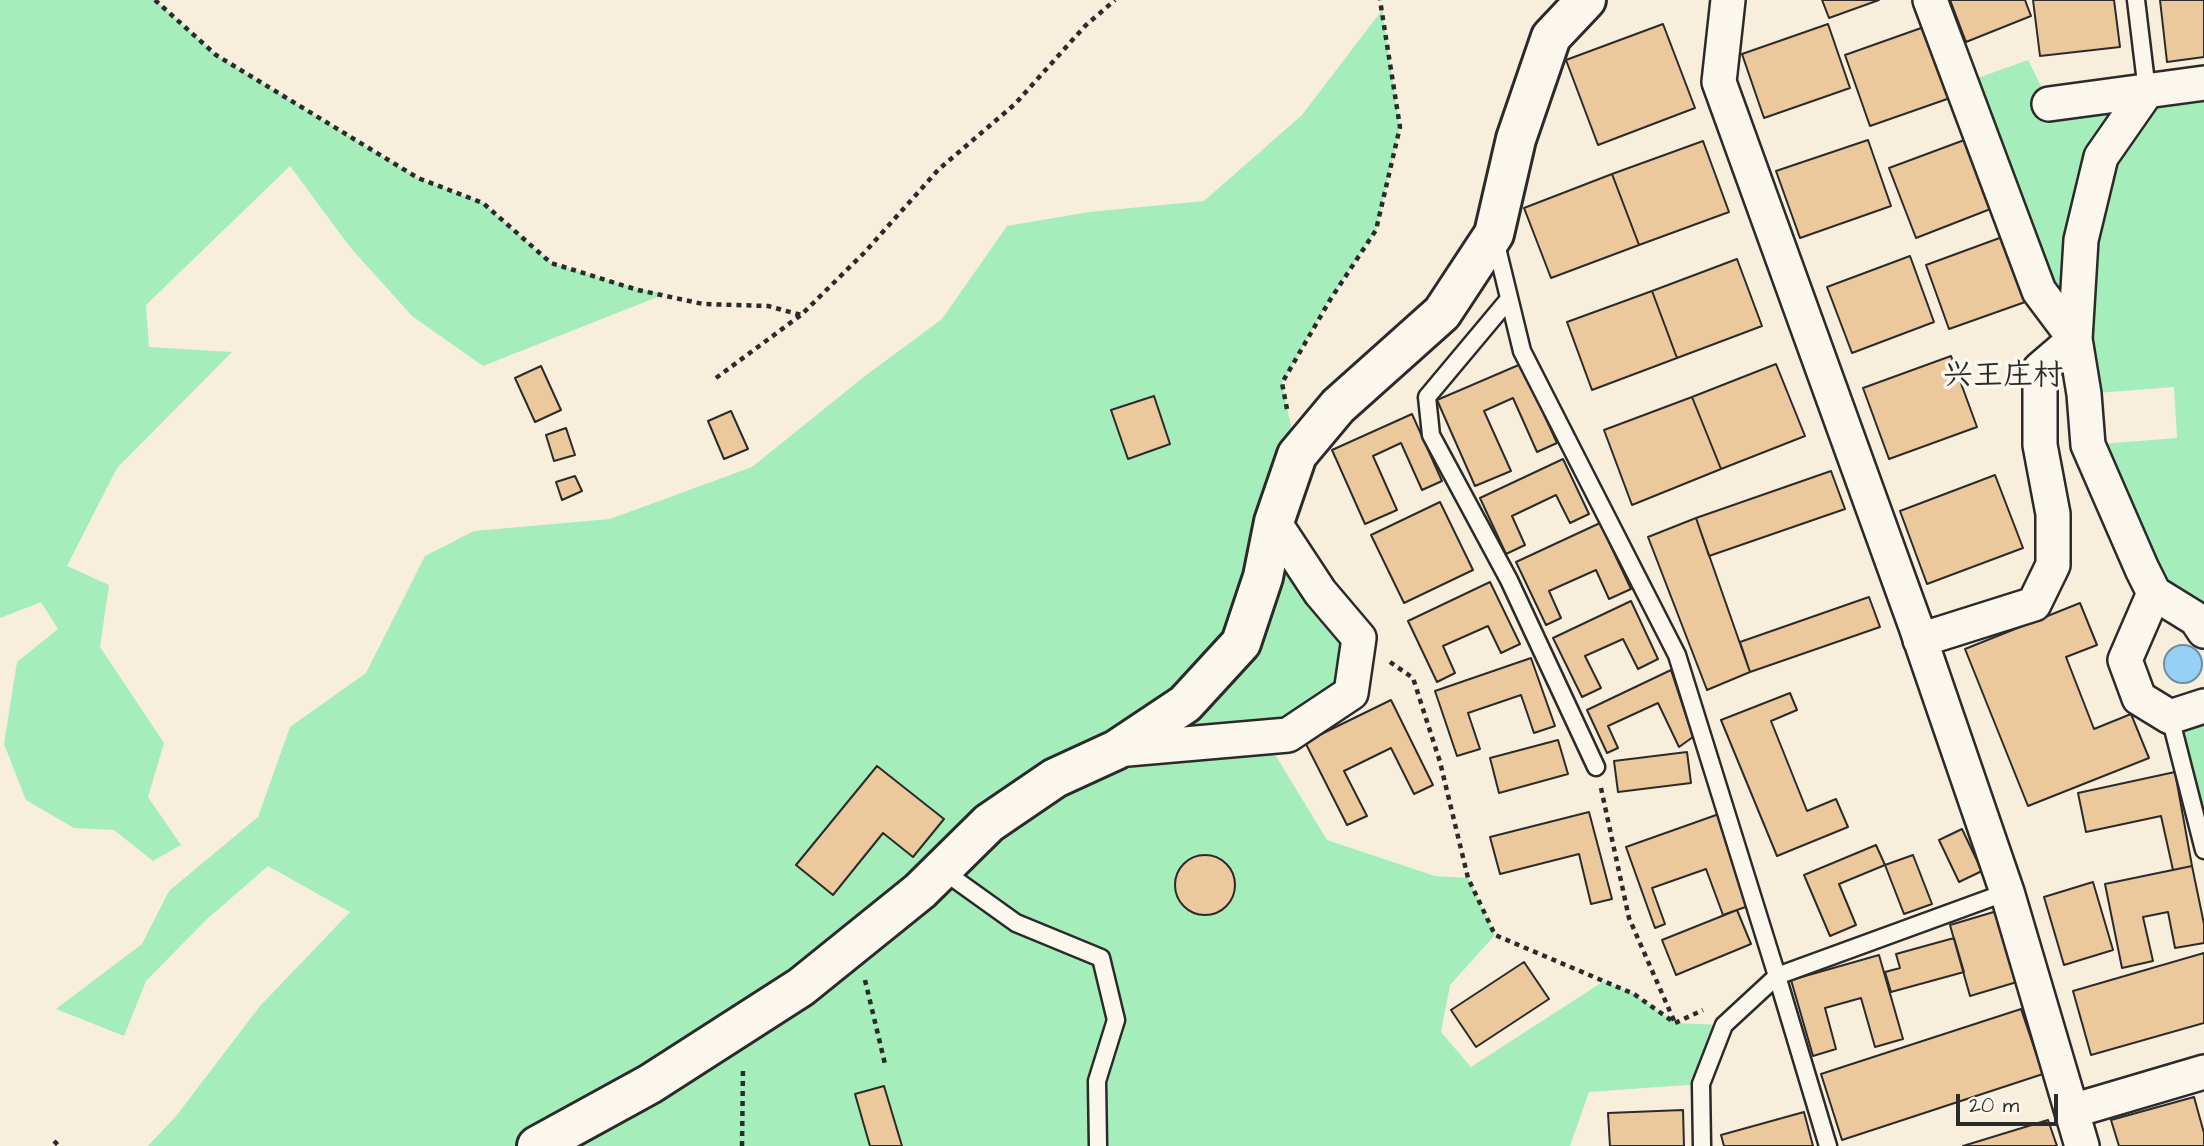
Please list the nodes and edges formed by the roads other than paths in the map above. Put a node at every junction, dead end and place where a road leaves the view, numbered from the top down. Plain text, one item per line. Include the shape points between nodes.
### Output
1 (1586, 0) edge
2 (1728, 0) edge
3 (1930, 0) edge
4 (2136, 0) edge
5 (2204, 83) edge
6 (2147, 91) junction
7 (2049, 104) dead end
8 (1494, 234) junction
9 (1509, 299) junction
10 (2075, 339) junction
11 (1274, 522) junction
12 (2154, 593) junction
13 (2204, 631) edge
14 (1920, 640) junction
15 (2204, 706) edge
16 (2170, 717) junction
17 (1116, 750) junction
18 (1596, 767) road end
19 (2203, 840) edge
20 (942, 870) junction
21 (2007, 892) junction
22 (1777, 976) junction
23 (2204, 1072) edge
24 (2071, 1111) junction
25 (537, 1146) edge
26 (1098, 1146) edge
27 (1702, 1146) edge
28 (1828, 1146) edge
29 (2082, 1146) edge

1 - 8 street via 1551,37 1516,139
2 - 14 street via 1719,82
3 - 10 street via 2039,291
4 - 6 lane
5 - 6 street
6 - 7 street
6 - 10 street via 2101,157 2081,240
8 - 9 lane
8 - 11 street via 1442,313 1338,406 1297,455
9 - 18 lane via 1427,397 1431,435 1508,580
9 - 22 lane via 1522,351 1677,655
10 - 12 street via 2088,445
10 - 14 street via 2040,369 2040,445 2053,513 2053,565 2034,604
11 - 17 street via 1264,578 1241,643 1185,704
11 - 17 street via 1320,592 1359,638 1351,693 1288,735
12 - 13 street via 2196,619
12 - 16 street via 2125,660 2139,698
14 - 21 street
15 - 16 street
16 - 19 lane
17 - 20 street via 1055,778 989,823
20 - 25 street via 801,987 650,1084
20 - 26 lane via 1016,923 1101,958 1116,1020 1097,1081
21 - 22 lane
21 - 24 street
22 - 27 lane via 1724,1025 1701,1084
22 - 28 lane
23 - 24 street
24 - 29 street

